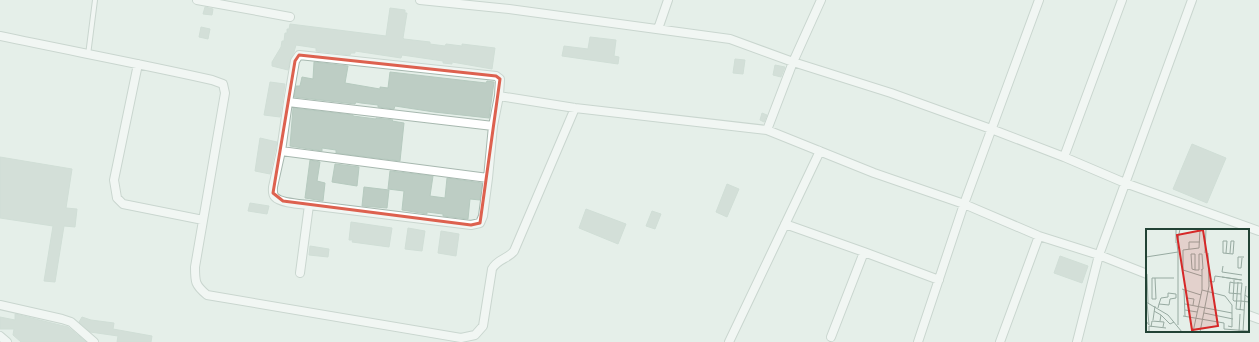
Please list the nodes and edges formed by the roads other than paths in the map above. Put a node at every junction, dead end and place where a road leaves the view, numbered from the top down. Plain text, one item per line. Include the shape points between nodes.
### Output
1 (95, 0) edge
2 (197, 0) edge
3 (420, 0) edge
4 (668, 0) edge
5 (821, 0) edge
6 (1039, 0) edge
7 (1122, 0) edge
8 (1192, 0) edge
9 (290, 17) dead end
10 (658, 29) junction
11 (0, 36) edge
12 (88, 55) junction
13 (793, 62) junction
14 (138, 64) junction
15 (499, 96) junction
16 (288, 102) junction
17 (575, 108) junction
18 (493, 126) junction
19 (991, 129) junction
20 (767, 130) junction
21 (281, 151) junction
22 (820, 151) junction
23 (1064, 157) junction
24 (488, 178) junction
25 (1124, 183) junction
26 (964, 204) junction
27 (309, 205) junction
28 (203, 220) junction
29 (785, 224) junction
30 (1259, 231) edge
31 (1040, 236) junction
32 (864, 252) junction
33 (1099, 255) junction
34 (300, 273) dead end
35 (1146, 274) edge
36 (939, 280) junction
37 (0, 305) edge
38 (1249, 315) edge
39 (1259, 319) edge
40 (0, 336) edge
41 (831, 337) dead end
42 (7, 342) edge
43 (94, 342) edge
44 (729, 342) edge
45 (918, 342) edge
46 (1000, 342) edge
47 (1077, 342) edge

1 - 12 lane
2 - 9 street
3 - 10 street
4 - 10 street
5 - 13 street
6 - 19 street
7 - 23 street
8 - 25 street
10 - 13 street via 730,39
11 - 12 street
12 - 14 street
13 - 19 street via 891,93
13 - 20 street
14 - 28 street via 223,84 225,93
14 - 28 street via 114,180 116,198 123,204
15 - 16 street via 500,79 496,76 299,55 295,61
15 - 17 street
15 - 18 street
16 - 18 street
16 - 21 street
17 - 20 street
17 - 28 street via 514,251 494,264 483,326 475,335 461,338 207,295 199,288 194,267
18 - 24 street
19 - 23 street
19 - 26 street
20 - 22 street
21 - 24 street
21 - 27 street via 273,187 275,197 283,201
22 - 26 street
22 - 29 street
23 - 25 street
24 - 27 street via 483,216 480,223 472,225
25 - 30 street
25 - 33 street
26 - 31 street
26 - 36 street
27 - 34 street
29 - 32 street
29 - 44 street
31 - 33 street
31 - 46 street
32 - 36 street
32 - 41 street
33 - 35 street
33 - 47 street
36 - 45 street
37 - 43 street via 71,322
38 - 39 street
40 - 42 street

